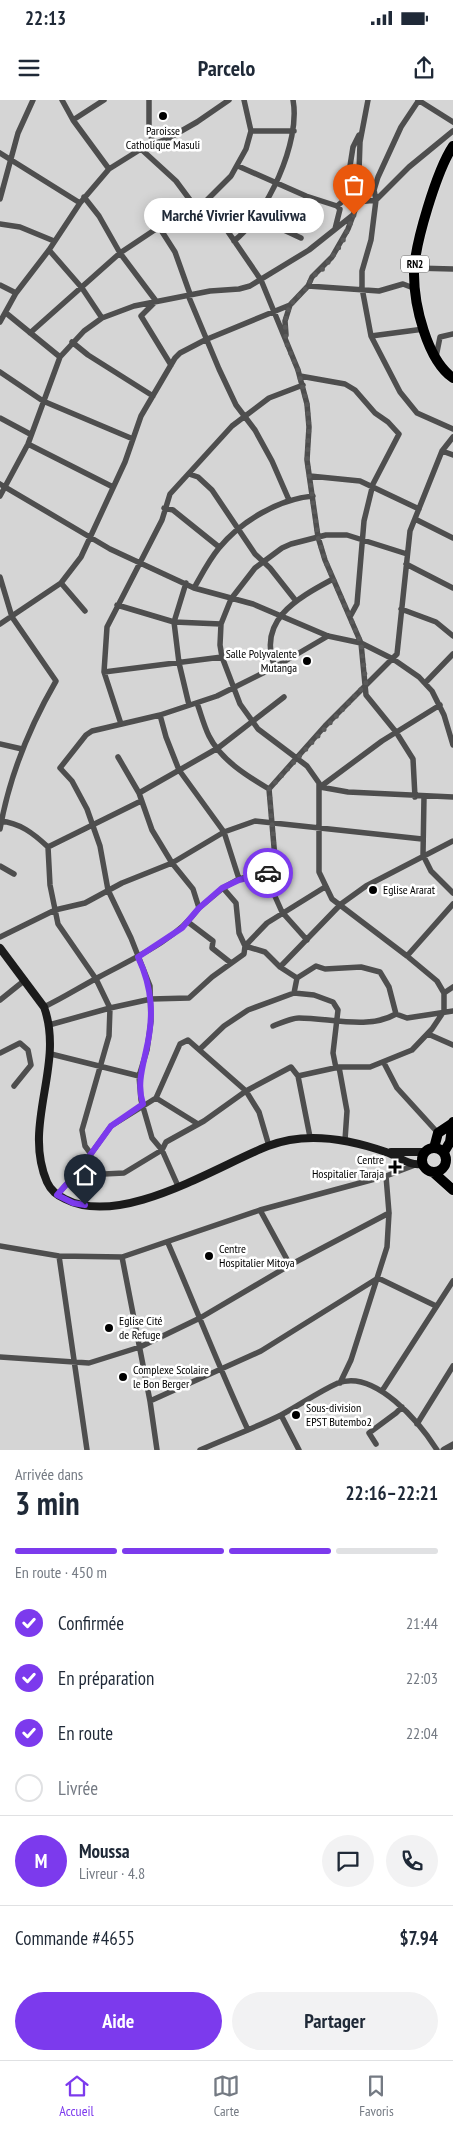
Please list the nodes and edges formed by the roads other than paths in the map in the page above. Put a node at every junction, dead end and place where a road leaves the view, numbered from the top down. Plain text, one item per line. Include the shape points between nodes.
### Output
1 (33, 100) edge
2 (62, 100) edge
3 (104, 100) edge
4 (149, 100) edge
5 (229, 100) edge
6 (244, 100) edge
7 (293, 100) edge
8 (368, 100) edge
9 (419, 100) edge
10 (73, 120) junction
11 (453, 122) edge
12 (363, 128) junction
13 (294, 130) junction
14 (251, 131) junction
15 (453, 131) edge
16 (153, 143) junction
17 (453, 146) edge
18 (141, 149) junction
19 (0, 153) edge
20 (11, 161) junction
21 (238, 166) junction
22 (109, 169) junction
23 (276, 181) junction
24 (84, 197) junction
25 (0, 199) edge
26 (376, 200) junction
27 (358, 202) junction
28 (80, 203) junction
29 (204, 203) junction
30 (337, 206) junction
31 (196, 208) junction
32 (260, 212) junction
33 (354, 215) junction
34 (0, 224) edge
35 (159, 227) junction
36 (335, 229) junction
37 (302, 238) dead end
38 (54, 241) junction
39 (234, 241) junction
40 (49, 250) junction
41 (120, 253) junction
42 (414, 268) junction
43 (453, 269) edge
44 (261, 280) junction
45 (0, 284) edge
46 (308, 286) junction
47 (82, 288) junction
48 (362, 288) junction
49 (416, 289) junction
50 (16, 293) junction
51 (189, 295) junction
52 (156, 301) junction
53 (290, 305) junction
54 (134, 306) junction
55 (6, 313) junction
56 (275, 313) junction
57 (141, 316) junction
58 (102, 318) junction
59 (0, 322) edge
60 (424, 329) junction
61 (30, 333) junction
62 (453, 334) edge
63 (371, 336) junction
64 (205, 340) junction
65 (72, 342) junction
66 (286, 342) junction
67 (60, 357) junction
68 (435, 359) junction
69 (171, 365) junction
70 (0, 372) edge
71 (300, 376) junction
72 (453, 378) edge
73 (303, 385) junction
74 (153, 396) junction
75 (43, 401) junction
76 (245, 416) junction
77 (0, 418) edge
78 (453, 430) edge
79 (30, 434) junction
80 (453, 437) edge
81 (134, 439) junction
82 (28, 444) junction
83 (442, 451) junction
84 (453, 455) edge
85 (189, 474) junction
86 (310, 476) junction
87 (3, 486) edge
88 (113, 486) junction
89 (372, 488) junction
90 (0, 496) edge
91 (313, 496) junction
92 (289, 500) junction
93 (164, 508) junction
94 (419, 509) junction
95 (414, 519) junction
96 (238, 530) junction
97 (318, 537) junction
98 (90, 538) junction
99 (453, 538) edge
100 (363, 540) junction
101 (219, 547) junction
102 (407, 554) junction
103 (262, 562) junction
104 (142, 563) junction
105 (406, 564) junction
106 (0, 577) edge
107 (333, 579) junction
108 (61, 583) junction
109 (186, 583) junction
110 (194, 588) junction
111 (453, 588) edge
112 (231, 600) junction
113 (296, 601) junction
114 (117, 605) junction
115 (401, 609) junction
116 (85, 611) dead end
117 (280, 615) junction
118 (351, 615) junction
119 (12, 617) junction
120 (174, 622) junction
121 (0, 624) edge
122 (221, 624) junction
123 (328, 636) junction
124 (453, 636) edge
125 (361, 643) junction
126 (453, 654) edge
127 (222, 657) junction
128 (393, 660) junction
129 (179, 663) junction
130 (275, 667) junction
131 (104, 672) junction
132 (425, 683) junction
133 (366, 684) junction
134 (233, 689) junction
135 (284, 698) dead end
136 (197, 703) junction
137 (440, 705) junction
138 (189, 706) junction
139 (160, 715) junction
140 (252, 723) junction
141 (121, 724) junction
142 (450, 725) edge
143 (396, 732) junction
144 (0, 744) edge
145 (453, 745) edge
146 (218, 748) junction
147 (22, 749) junction
148 (118, 757) dead end
149 (297, 758) junction
150 (179, 770) junction
151 (320, 787) junction
152 (269, 789) junction
153 (139, 793) junction
154 (415, 797) junction
155 (424, 797) junction
156 (453, 797) edge
157 (141, 801) junction
158 (1, 821) edge
159 (270, 821) junction
160 (92, 823) junction
161 (318, 827) junction
162 (0, 829) edge
163 (224, 832) junction
164 (422, 839) junction
165 (453, 841) edge
166 (48, 847) junction
167 (423, 855) junction
168 (172, 863) junction
169 (0, 866) edge
170 (14, 874) dead end
171 (266, 874) junction
172 (239, 880) junction
173 (325, 887) junction
174 (222, 888) junction
175 (108, 890) junction
176 (453, 894) edge
177 (341, 904) junction
178 (453, 904) edge
179 (199, 908) junction
180 (55, 910) junction
181 (282, 912) junction
182 (188, 922) junction
183 (0, 937) edge
184 (307, 940) junction
185 (245, 946) junction
186 (0, 948) edge
187 (407, 956) junction
188 (138, 957) junction
189 (230, 963) junction
190 (280, 967) junction
191 (296, 978) junction
192 (96, 979) junction
193 (25, 980) junction
194 (453, 987) edge
195 (294, 992) junction
196 (444, 993) junction
197 (151, 999) junction
198 (0, 1000) edge
199 (44, 1007) junction
200 (110, 1008) junction
201 (444, 1011) junction
202 (453, 1011) edge
203 (396, 1014) junction
204 (337, 1021) junction
205 (49, 1025) junction
206 (273, 1026) dead end
207 (428, 1034) junction
208 (453, 1045) edge
209 (200, 1049) junction
210 (0, 1053) edge
211 (51, 1054) junction
212 (384, 1063) junction
213 (101, 1067) junction
214 (337, 1068) junction
215 (139, 1076) junction
216 (298, 1076) junction
217 (14, 1086) dead end
218 (246, 1092) junction
219 (156, 1098) junction
220 (143, 1104) junction
221 (453, 1123) edge
222 (198, 1124) junction
223 (438, 1133) junction
224 (310, 1137) junction
225 (344, 1140) junction
226 (269, 1146) junction
227 (162, 1150) junction
228 (429, 1150) junction
229 (387, 1152) junction
230 (444, 1152) junction
231 (91, 1154) junction
232 (418, 1164) junction
233 (449, 1168) edge
234 (80, 1169) junction
235 (434, 1173) junction
236 (386, 1176) junction
237 (178, 1186) junction
238 (453, 1190) edge
239 (57, 1195) junction
240 (260, 1210) junction
241 (389, 1213) junction
242 (168, 1243) junction
243 (0, 1246) edge
244 (59, 1256) junction
245 (122, 1257) junction
246 (290, 1265) junction
247 (378, 1278) junction
248 (453, 1281) edge
249 (451, 1290) edge
250 (436, 1306) junction
251 (200, 1318) junction
252 (140, 1347) junction
253 (0, 1357) edge
254 (76, 1363) junction
255 (453, 1366) edge
256 (219, 1369) junction
257 (340, 1382) junction
258 (382, 1391) junction
259 (150, 1401) junction
260 (402, 1407) junction
261 (282, 1415) junction
262 (417, 1424) junction
263 (248, 1430) junction
264 (376, 1444) dead end
265 (453, 1445) edge
266 (87, 1450) edge
267 (157, 1450) edge
268 (200, 1450) edge
269 (299, 1450) edge
270 (437, 1450) edge
271 (444, 1450) edge

1 - 20 street via 18,133
2 - 10 street
3 - 10 street
4 - 16 street via 149,130
5 - 16 street via 197,122
6 - 14 street
7 - 13 street
8 - 12 street
9 - 11 street
9 - 26 street via 401,127 378,177 374,190
10 - 22 street
12 - 27 street
12 - 30 street via 341,185 344,197
13 - 14 street
13 - 23 street
14 - 21 street
15 - 26 street via 408,167
16 - 18 street
17 - 42 highway, RN2 via 432,197
18 - 22 street
18 - 31 street via 176,181
19 - 20 street
20 - 25 street
20 - 28 street
21 - 23 street
21 - 29 street
22 - 24 street
23 - 30 street via 306,196
23 - 32 street
24 - 28 street
24 - 41 street
26 - 27 street
26 - 48 street via 371,240 362,271
27 - 33 street
28 - 38 street
29 - 31 street
29 - 39 street
30 - 36 street via 340,209
31 - 35 street
32 - 37 street via 271,224
32 - 39 street
33 - 36 street
33 - 46 street via 342,243
34 - 38 street via 20,227
35 - 41 street
35 - 51 street via 175,252
36 - 44 street via 309,250
38 - 40 street
39 - 44 street
40 - 47 street
40 - 50 street
41 - 47 street
41 - 52 street
42 - 43 street
42 - 49 highway, RN2
44 - 51 street via 239,289
44 - 56 street
45 - 50 street
46 - 48 street
46 - 53 street
47 - 58 street
47 - 61 street
48 - 49 street via 379,291 403,284
48 - 63 street
49 - 60 highway, RN2
50 - 55 street
51 - 52 street
51 - 64 street
52 - 54 street
52 - 57 street
53 - 56 street
53 - 66 street via 285,321
54 - 57 street
54 - 58 street
55 - 59 street
55 - 61 street
56 - 64 street
56 - 66 street
57 - 69 street
58 - 65 street
60 - 63 street
60 - 68 highway, RN2
61 - 67 street
62 - 68 street via 440,337
63 - 78 street via 406,400 418,413
64 - 69 street via 180,353
64 - 76 street via 236,405
65 - 67 street
65 - 74 street
66 - 71 street
67 - 75 street
68 - 72 highway, RN2
69 - 74 street
70 - 75 street
71 - 73 street
71 - 89 street via 345,384 399,434 375,475
73 - 76 street via 269,398
73 - 86 street via 308,411 307,460
74 - 81 street via 141,416
75 - 79 street
75 - 81 street
76 - 85 street
76 - 92 street via 272,461
77 - 79 street
79 - 82 street
80 - 83 street
81 - 88 street
82 - 87 street
82 - 88 street
83 - 84 street
83 - 94 street
85 - 93 street via 170,494
85 - 96 street via 212,490
86 - 89 street via 360,481
86 - 91 street
87 - 90 street
87 - 98 street
88 - 98 street
89 - 94 street
89 - 100 street
91 - 92 street
91 - 97 street
92 - 96 street
93 - 101 street via 173,510
93 - 104 street via 162,520
94 - 95 street
95 - 99 street
95 - 102 street
96 - 101 street
96 - 103 street
97 - 100 street via 337,535
97 - 103 street via 282,548
97 - 107 street
98 - 104 street
98 - 108 street via 81,557
100 - 102 street
100 - 118 street via 357,604
101 - 110 street
102 - 105 street
103 - 112 street
103 - 113 street
104 - 109 street
104 - 114 street
105 - 111 street
105 - 115 street
106 - 119 street
107 - 113 street
107 - 118 street
108 - 116 street
108 - 119 street
109 - 110 street
109 - 120 street
110 - 112 street
112 - 117 street via 254,604
112 - 122 street
113 - 117 street
114 - 120 street
114 - 131 street via 107,627
115 - 124 street via 436,622
115 - 128 street via 397,654
117 - 123 street
117 - 130 street via 269,645
118 - 125 street
119 - 121 street
119 - 147 street via 56,681
120 - 122 street
120 - 129 street
122 - 127 street
123 - 125 street
123 - 130 street
125 - 128 street
125 - 133 street
126 - 132 street
127 - 129 street
127 - 134 street
128 - 132 street
128 - 133 street
129 - 131 street
129 - 138 street
130 - 134 street
131 - 141 street
132 - 137 street
133 - 143 street via 368,698
133 - 149 street
134 - 136 street
134 - 140 street
135 - 140 street
136 - 138 street
136 - 146 street via 209,737
137 - 142 street
137 - 143 street
138 - 139 street
139 - 141 street
139 - 150 street
140 - 146 street
140 - 149 street
141 - 160 street via 86,734 60,768 82,798
142 - 145 street
143 - 151 street
143 - 154 street via 413,759
144 - 147 street
146 - 150 street
146 - 152 street via 240,772
147 - 158 street
148 - 153 street
149 - 151 street via 311,770
149 - 152 street
150 - 153 street
150 - 163 street
151 - 154 street
151 - 161 street
152 - 159 street
153 - 157 street
154 - 155 street
155 - 156 street
155 - 164 street
157 - 160 street
157 - 168 street via 152,830
158 - 162 street
158 - 166 street via 22,826
159 - 161 street
159 - 163 street via 255,821
159 - 171 street via 276,870
160 - 166 street
160 - 175 street
161 - 164 street
161 - 173 street via 319,872
163 - 168 street
163 - 172 street
164 - 167 street
165 - 167 street
166 - 180 street
167 - 176 street via 431,871
167 - 177 street via 366,886
168 - 175 street
168 - 179 street via 193,889
169 - 170 street
171 - 172 street
171 - 181 street
172 - 174 street
173 - 177 street via 332,899
173 - 181 street
174 - 179 street
174 - 185 street via 236,903 239,933
175 - 180 street via 85,903
175 - 188 street
177 - 184 street
177 - 187 street
178 - 187 street
179 - 182 street
180 - 183 street
180 - 192 street via 58,924
181 - 184 street
181 - 185 street via 254,934
182 - 188 street
182 - 189 street via 213,941 212,948
184 - 190 street
185 - 189 street via 244,954
185 - 190 street via 265,952
186 - 193 main road
187 - 196 street via 437,982
188 - 192 street
188 - 197 street via 150,986
189 - 197 street via 189,998
190 - 191 street
191 - 195 street
191 - 203 street via 316,966 325,970 361,966 380,972 389,987
192 - 199 street
192 - 200 street
193 - 198 street
193 - 199 main road
194 - 196 street
195 - 204 street via 333,1002 338,1010
195 - 209 street via 248,1010 224,1026
196 - 201 street
197 - 200 street
197 - 215 street via 146,1050
199 - 205 main road
200 - 205 street
200 - 213 street via 111,1024
201 - 202 street
201 - 203 street via 408,1018
201 - 207 street
203 - 204 street via 385,1020
204 - 206 street via 297,1018
204 - 214 street via 334,1053
205 - 211 main road
207 - 208 street
207 - 212 street via 412,1050
209 - 218 street
209 - 219 street via 188,1040 180,1044
210 - 217 street via 20,1043 28,1050 31,1065
211 - 213 street
211 - 239 main road via 37,1146 47,1183
212 - 214 street
212 - 223 street via 397,1088
213 - 215 street
213 - 231 street via 82,1130 85,1146
214 - 216 street
214 - 225 street via 348,1111
215 - 220 street
216 - 218 street via 291,1067
216 - 224 street
218 - 222 street
218 - 226 street via 259,1112
219 - 220 street
219 - 222 street
220 - 227 street via 152,1138
220 - 231 street via 111,1126
221 - 223 highway
221 - 230 highway via 450,1142
222 - 227 street via 166,1142
223 - 228 highway
224 - 225 main road
224 - 226 main road
225 - 229 main road
226 - 237 main road
227 - 234 street via 122,1174
227 - 237 street
228 - 229 main road
228 - 230 highway
228 - 232 highway
229 - 232 main road
230 - 233 highway
231 - 234 street
232 - 235 highway
232 - 236 street
233 - 235 highway
234 - 239 street
235 - 238 highway
236 - 240 street
236 - 241 street
237 - 239 main road via 142,1201 110,1206 73,1203
240 - 242 street
240 - 246 street
241 - 246 street
241 - 247 street via 387,1247
242 - 245 street
242 - 251 street
243 - 244 street
244 - 245 street
244 - 254 street
245 - 252 street
246 - 251 street
247 - 250 street
247 - 256 street via 261,1352
247 - 257 street via 351,1360
248 - 249 street
249 - 250 street
250 - 258 street
251 - 252 street
251 - 256 street
252 - 254 street via 89,1363
252 - 259 street
253 - 254 street
254 - 266 street
255 - 262 street
256 - 259 street
256 - 263 street
257 - 258 street via 358,1382
257 - 261 street
258 - 260 street
259 - 267 street
260 - 262 street
260 - 264 street via 369,1433
261 - 263 street
261 - 269 street
262 - 270 street
263 - 268 street
265 - 271 street

